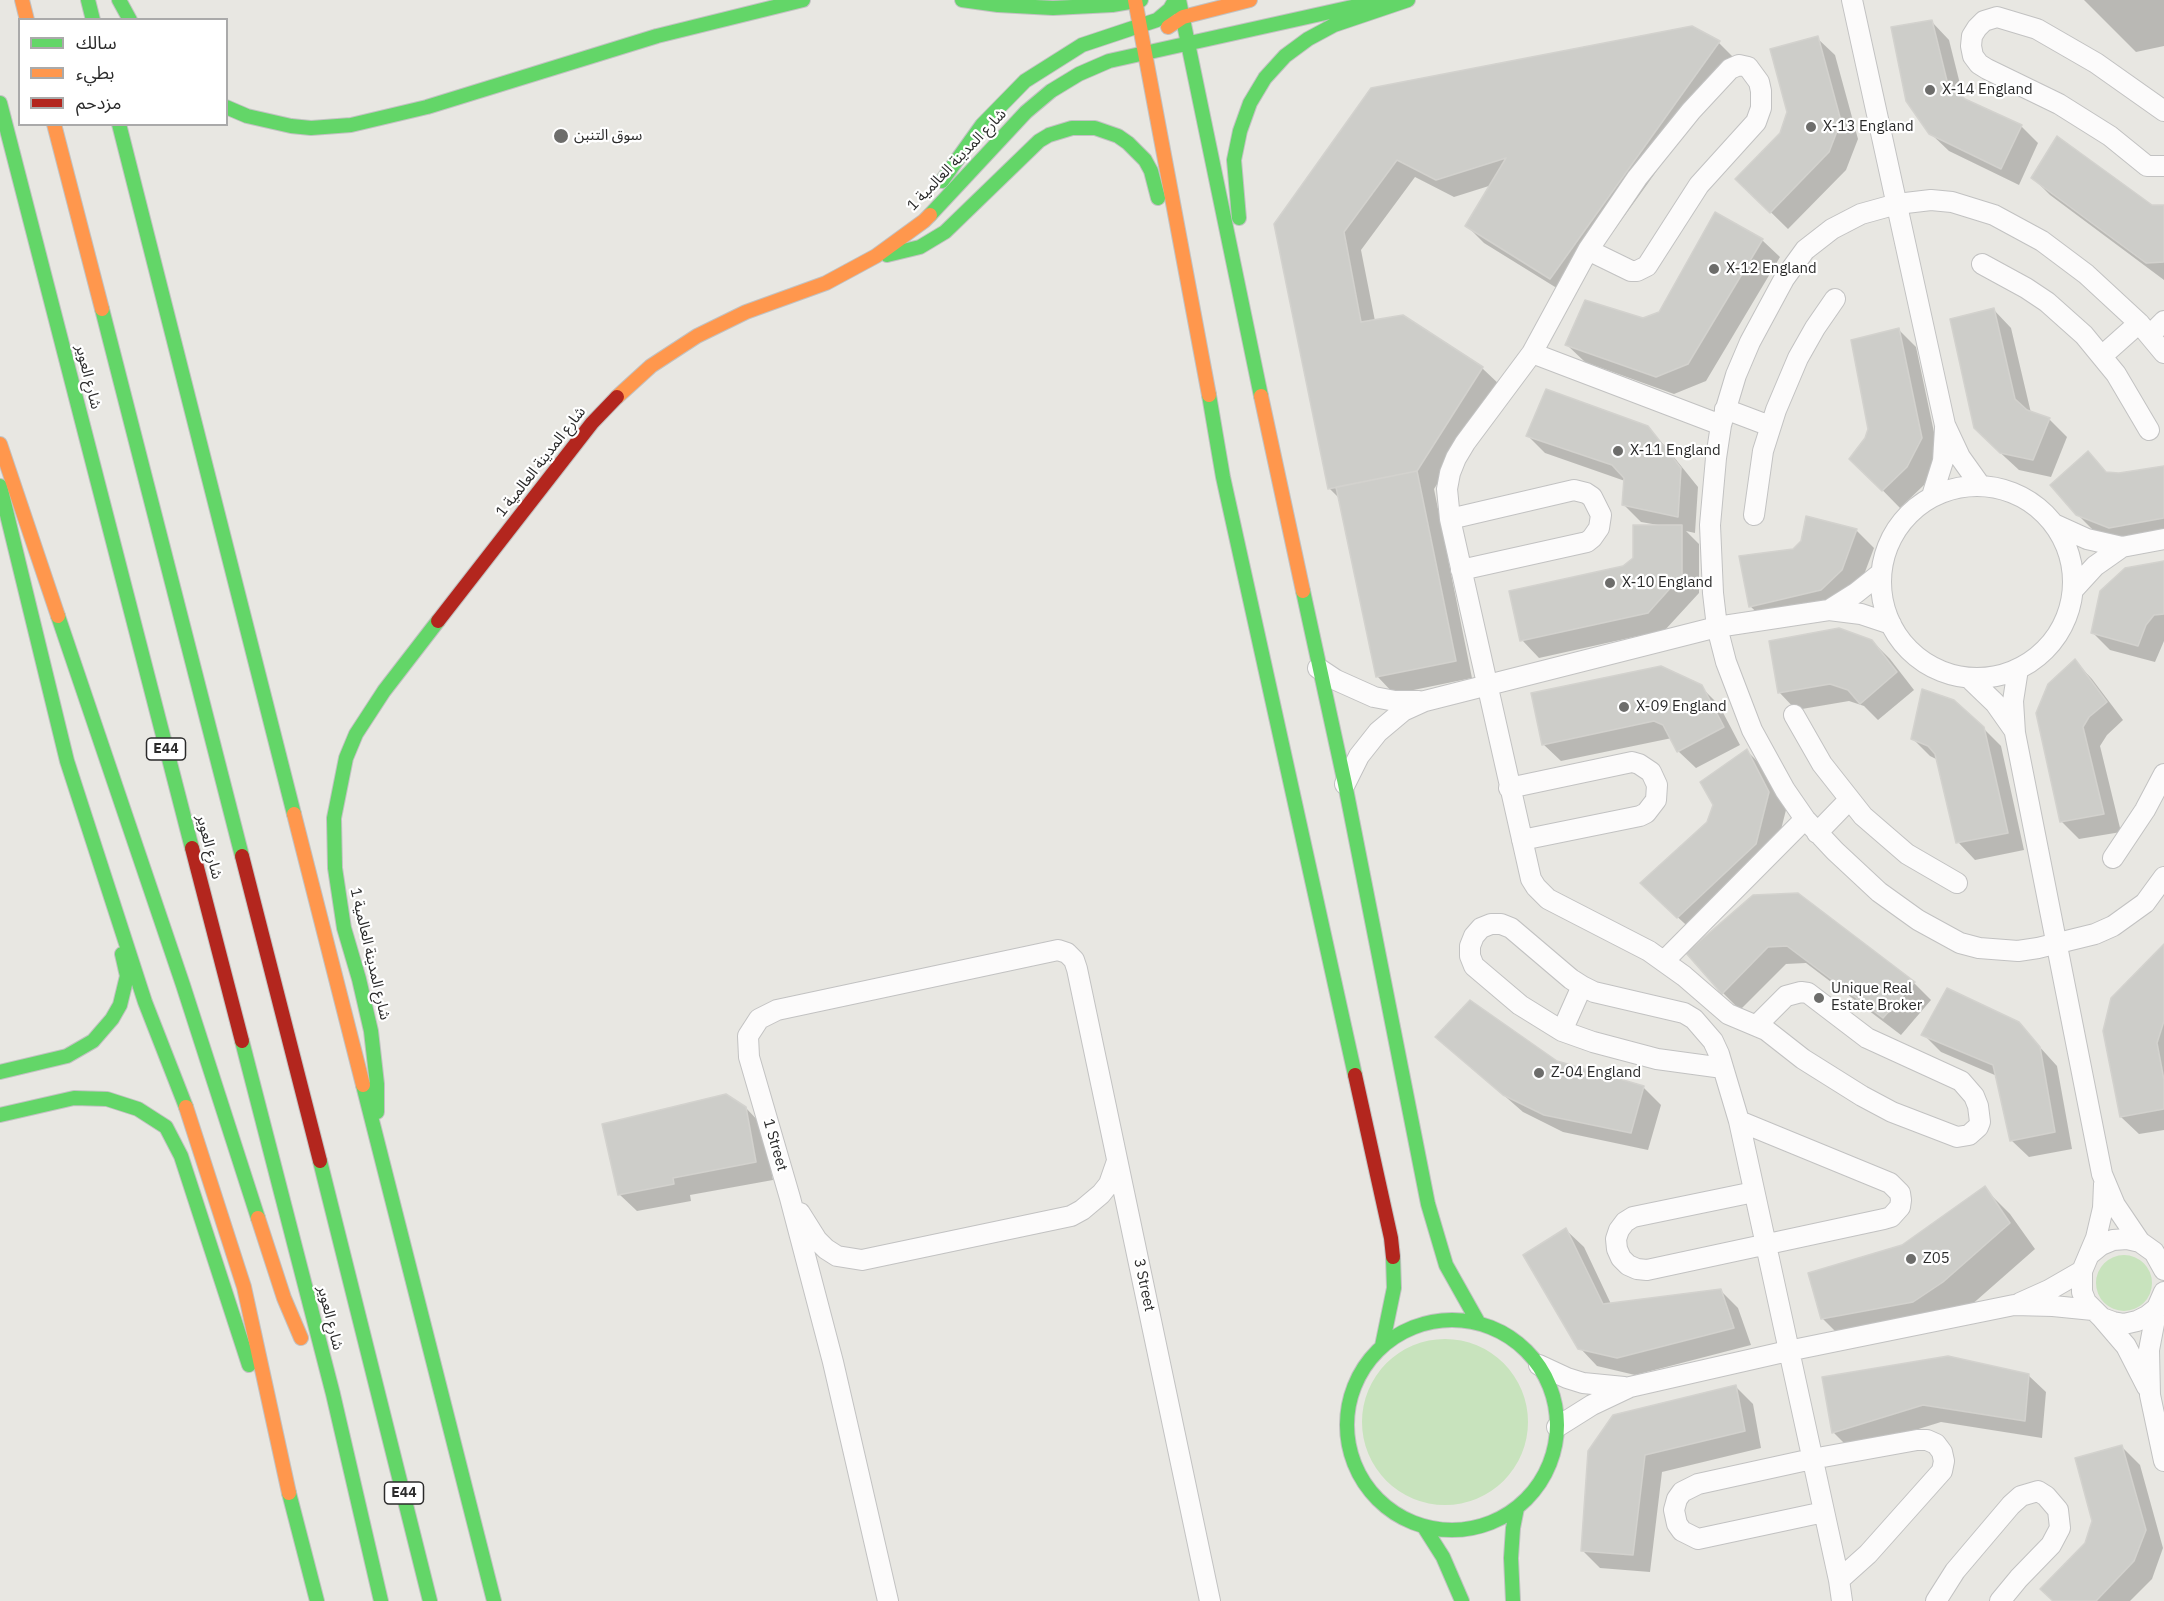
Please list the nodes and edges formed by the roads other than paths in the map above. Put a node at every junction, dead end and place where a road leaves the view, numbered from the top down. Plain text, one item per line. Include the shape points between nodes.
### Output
1 (22, 0) edge
2 (88, 0) edge
3 (119, 0) edge
4 (803, 0) edge
5 (962, 0) edge
6 (1137, 0) edge
7 (1177, 0) edge
8 (1250, 0) edge
9 (1384, 0) edge
10 (1408, 0) edge
11 (1852, 0) edge
12 (1183, 17) junction
13 (26, 18) edge
14 (92, 18) edge
15 (129, 18) edge
16 (1140, 27) junction
17 (1188, 45) junction
18 (1146, 53) junction
19 (0, 103) edge
20 (228, 109) edge
21 (2164, 111) edge
22 (55, 126) edge
23 (120, 126) edge
24 (2164, 166) edge
25 (1897, 204) junction
26 (924, 221) junction
27 (1588, 250) junction
28 (876, 256) junction
29 (1982, 264) dead end
30 (1835, 299) dead end
31 (1193, 307) junction
32 (2164, 321) edge
33 (1245, 324) junction
34 (2144, 329) junction
35 (1532, 352) junction
36 (2164, 352) edge
37 (2102, 356) junction
38 (1723, 417) junction
39 (1945, 425) junction
40 (1770, 426) junction
41 (2149, 430) dead end
42 (0, 444) edge
43 (1980, 485) junction
44 (0, 486) edge
45 (1932, 496) junction
46 (1754, 515) dead end
47 (1450, 519) junction
48 (2054, 524) junction
49 (2164, 538) edge
50 (2122, 547) junction
51 (1461, 570) junction
52 (1881, 573) junction
53 (2073, 590) junction
54 (1829, 610) junction
55 (1891, 624) junction
56 (1717, 627) junction
57 (1318, 668) junction
58 (2018, 669) junction
59 (1969, 678) junction
60 (1486, 686) junction
61 (1425, 701) junction
62 (1794, 715) dead end
63 (2015, 733) junction
64 (2164, 774) edge
65 (1345, 784) junction
66 (1509, 789) junction
67 (1849, 800) junction
68 (1811, 826) junction
69 (1522, 840) junction
70 (2113, 858) dead end
71 (2164, 877) edge
72 (1957, 883) dead end
73 (112, 903) junction
74 (2057, 944) junction
75 (1664, 961) junction
76 (1077, 969) joint
77 (1582, 986) junction
78 (1757, 1025) junction
79 (1562, 1031) junction
80 (1723, 1068) junction
81 (0, 1072) edge
82 (0, 1115) edge
83 (1739, 1121) junction
84 (376, 1137) junction
85 (1117, 1160) junction
86 (2104, 1181) junction
87 (1754, 1192) junction
88 (790, 1198) junction
89 (1765, 1245) junction
90 (2150, 1246) edge
91 (2086, 1263) junction
92 (2164, 1270) edge
93 (2161, 1300) edge
94 (2014, 1305) junction
95 (2097, 1314) junction
96 (1478, 1322) junction
97 (1382, 1346) junction
98 (1788, 1352) junction
99 (1539, 1365) junction
100 (1630, 1387) junction
101 (333, 1394) junction
102 (2150, 1395) junction
103 (1557, 1427) junction
104 (1812, 1459) junction
105 (2164, 1461) edge
106 (284, 1473) junction
107 (1518, 1508) junction
108 (1824, 1512) junction
109 (1424, 1527) junction
110 (1839, 1580) junction
111 (316, 1601) edge
112 (381, 1601) edge
113 (430, 1601) edge
114 (494, 1601) edge
115 (888, 1601) edge
116 (1210, 1601) edge
117 (1462, 1601) edge
118 (1513, 1601) edge
119 (1842, 1601) edge
120 (1936, 1601) edge
121 (2000, 1601) edge

1 - 13 main road
2 - 14 main road
3 - 15 main road
4 - 20 main road via 647,38 427,107 351,125 291,126
5 - 6 main road via 1053,8
6 - 16 main road
7 - 12 main road
7 - 16 main road via 1164,15
8 - 12 main road
9 - 17 main road
10 - 33 main road via 1334,25 1308,39 1265,78 1250,104 1234,160
11 - 25 street
12 - 17 main road
12 - 18 main road via 1165,30
16 - 18 main road
16 - 26 main road via 1082,45 1011,94 955,161
17 - 18 main road, شارع المدينة العالمية 1
17 - 33 main road
18 - 26 main road, شارع المدينة العالمية 1 via 1090,69 1038,101
18 - 31 main road
19 - 101 main road, شارع العوير / E44
21 - 24 street via 2096,63 2037,30 1997,17 1984,21 1972,36 1973,56 1987,69 2068,109 2142,163
22 - 113 main road, شارع العوير / E44
23 - 84 main road
25 - 34 street via 1952,202 1994,215 2065,257
25 - 38 street via 1846,221 1805,250 1750,342
25 - 39 street
26 - 28 main road, شارع المدينة العالمية 1
27 - 27 street via 1637,178 1691,111 1730,69 1748,67 1761,91 1756,122 1699,184 1647,266 1631,271
27 - 35 street
28 - 31 main road via 906,251 932,240 1049,135 1072,128 1095,128 1128,143 1150,171 1175,263
28 - 84 main road, شارع المدينة العالمية 1 via 826,283 713,327 674,350 630,384 575,444 364,719 341,778 333,838 342,918 373,1049
29 - 37 street via 2047,302
30 - 40 street via 1798,358
31 - 97 main road via 1226,489 1391,1238 1394,1288
32 - 34 street
33 - 57 main road
34 - 36 street
34 - 37 street
35 - 38 street
35 - 47 street via 1456,458 1447,489
37 - 41 street
38 - 40 street
38 - 56 street via 1710,525
39 - 43 street
39 - 45 street via 1942,461
40 - 46 street
42 - 101 main road via 284,1298 307,1352
43 - 45 street via 1956,487
43 - 48 street via 2008,490 2034,503
44 - 73 main road via 67,761
45 - 52 street via 1899,525 1887,548
47 - 51 street
47 - 51 street via 1574,490 1592,497 1600,515 1599,528 1587,542
48 - 50 street via 2087,539
48 - 53 street via 2066,544
49 - 50 street
50 - 53 street via 2095,566
51 - 60 street
52 - 54 street
52 - 55 street via 1883,599
53 - 58 street via 2062,628 2036,658
54 - 55 street via 1861,614
54 - 56 street
55 - 59 street via 1916,656 1934,667
56 - 60 street
56 - 68 street via 1752,730 1785,790
57 - 61 street via 1374,697
57 - 65 main road
58 - 59 street
58 - 63 street via 2013,701
59 - 63 street via 1995,703
60 - 61 street
60 - 66 street
61 - 65 street via 1403,711 1378,732 1359,756
62 - 67 street via 1822,764
63 - 74 street
64 - 70 street
65 - 96 main road via 1428,1204 1446,1265
66 - 69 street
66 - 69 street via 1632,762 1651,772 1657,785 1656,800 1640,816
67 - 68 street
67 - 72 street via 1907,854
68 - 74 street via 1879,892 1960,943 2018,951
68 - 75 street
69 - 75 street via 1531,879 1541,893
71 - 74 street via 2145,903 2113,926
73 - 81 main road via 127,976 120,1005 104,1030 81,1050 53,1061
73 - 106 main road via 190,1118 244,1287
74 - 86 street
75 - 78 street via 1728,1014
76 - 85 street, 3 Street
76 - 88 street, 1 Street via 1067,953 1048,951 777,1010 759,1019 748,1036 747,1047
77 - 79 street
77 - 79 street via 1511,928 1491,924 1474,936 1470,946 1474,966 1520,1005
77 - 80 street via 1684,1012 1709,1035
78 - 78 street via 1786,996 1808,993 1867,1038 1960,1081 1978,1106 1978,1127 1969,1136 1957,1137 1892,1112 1832,1078
79 - 80 street via 1657,1059
80 - 83 street
82 - 106 main road via 90,1098 123,1102 166,1127 181,1156
83 - 87 street
83 - 89 street via 1890,1183 1901,1200 1891,1217
84 - 114 main road
85 - 88 street via 1101,1194 1071,1216 862,1260 837,1256 826,1249
85 - 116 street, 3 Street
86 - 90 street via 2122,1216
86 - 91 street via 2100,1221
87 - 89 street
87 - 89 street via 1634,1216 1619,1230 1617,1249 1628,1265 1647,1270
88 - 115 street, 1 Street via 833,1362
89 - 98 street
90 - 91 street via 2127,1239 2113,1240 2101,1245
90 - 92 street
91 - 94 street via 2049,1290
91 - 95 street via 2082,1292
93 - 95 street via 2136,1322 2113,1322
93 - 102 street via 2150,1339
94 - 95 street via 2053,1306
94 - 98 street
95 - 102 street via 2126,1346
96 - 97 main road via 1434,1321 1406,1329
96 - 99 main road via 1512,1338
97 - 109 main road via 1359,1375 1352,1392 1347,1430 1350,1448 1364,1483 1376,1497 1398,1515
98 - 100 street
98 - 104 street
99 - 100 street via 1583,1383
99 - 103 main road via 1553,1394
100 - 103 street
101 - 112 main road, شارع العوير / E44
102 - 105 street
103 - 107 main road via 1549,1466 1536,1489
104 - 108 street
104 - 108 street via 1689,1487 1677,1498 1674,1516 1682,1531 1698,1539
104 - 110 street via 1917,1440 1936,1444 1942,1452 1942,1471 1936,1479
106 - 111 main road
107 - 109 main road via 1480,1527
107 - 118 main road via 1511,1558
108 - 110 street
109 - 117 main road via 1443,1557
110 - 119 street
120 - 121 street via 1955,1571 2011,1505 2020,1496 2038,1491 2058,1510 2060,1528 2051,1545

